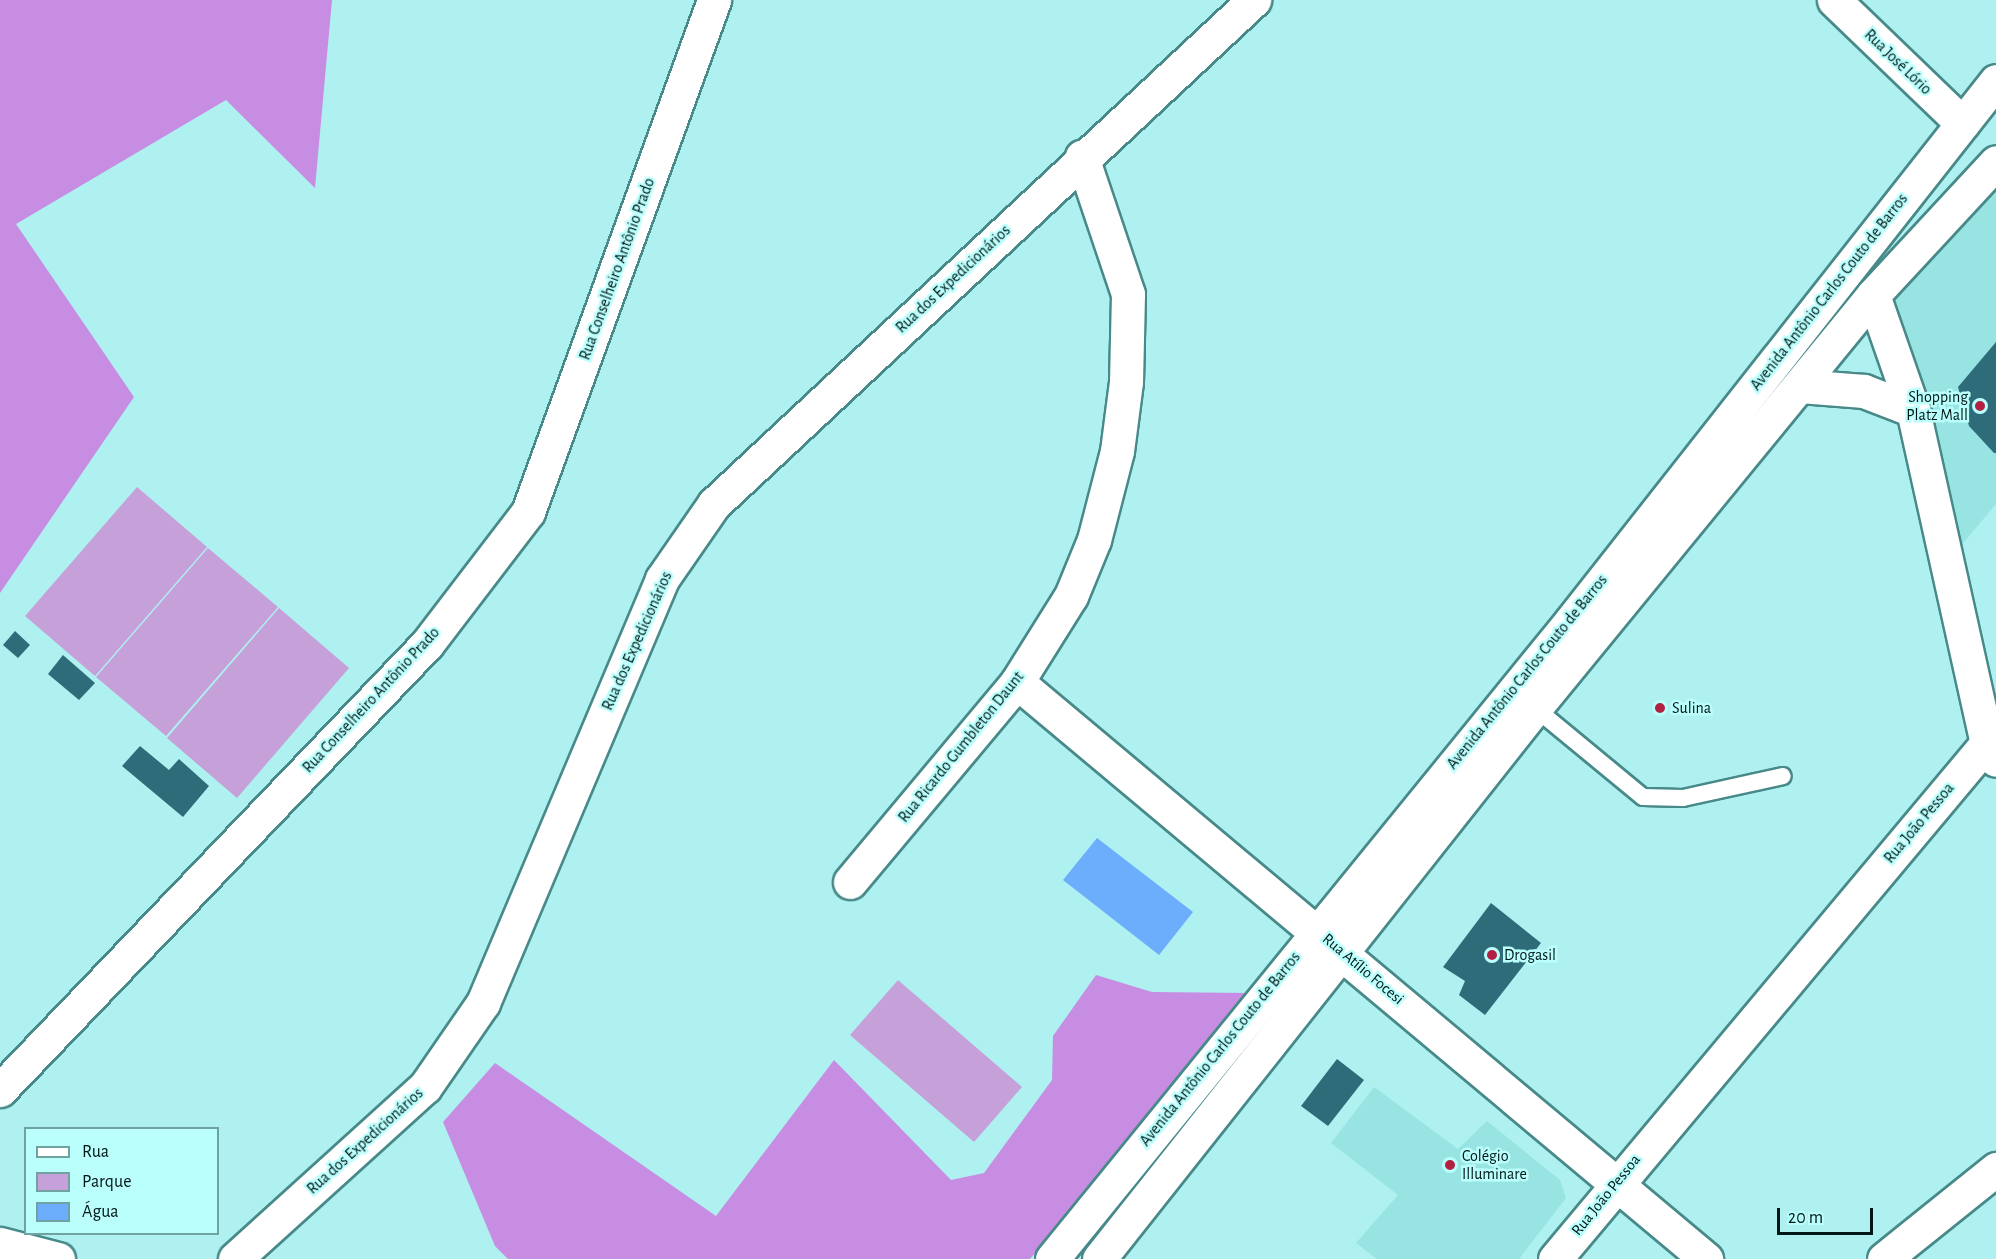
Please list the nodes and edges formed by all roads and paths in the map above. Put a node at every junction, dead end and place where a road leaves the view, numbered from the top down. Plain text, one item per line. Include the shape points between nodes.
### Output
1 (714, 0) edge
2 (1254, 0) edge
3 (1834, 0) edge
4 (1996, 81) edge
5 (1962, 123) junction
6 (1082, 157) junction
7 (1996, 162) edge
8 (1873, 295) junction
9 (1800, 386) junction
10 (1913, 410) junction
11 (1017, 682) junction
12 (1535, 708) junction
13 (1991, 752) edge
14 (1783, 776) dead end
15 (850, 882) dead end
16 (1316, 930) junction
17 (1343, 952) junction
18 (0, 1090) edge
19 (1996, 1169) edge
20 (1616, 1182) junction
21 (0, 1244) edge
22 (58, 1259) edge
23 (235, 1259) edge
24 (1052, 1259) edge
25 (1099, 1259) edge
26 (1555, 1259) edge
27 (1706, 1259) edge
28 (1884, 1259) edge

1 - 18 street, Rua Conselheiro Antônio Prado via 528,513 427,644
2 - 6 street, Rua dos Expedicionários
3 - 5 street, Rua José Lório
4 - 5 street, Avenida Antônio Carlos Couto de Barros
5 - 16 street, Avenida Antônio Carlos Couto de Barros via 1578,611
6 - 11 street, Rua Ricardo Gumbleton Daunt via 1128,294 1126,382 1117,451 1094,540 1071,596
6 - 23 street, Rua dos Expedicionários via 714,504 662,579 483,1003 425,1088
7 - 8 street, Avenida Antônio Carlos Couto de Barros
8 - 9 street, Avenida Antônio Carlos Couto de Barros
8 - 10 street, Rua João Pessoa
9 - 10 street via 1864,391
9 - 12 street, Avenida Antônio Carlos Couto de Barros
10 - 13 street, Rua João Pessoa
11 - 15 street, Rua Ricardo Gumbleton Daunt
11 - 16 street, Rua Atílio Focesi
12 - 14 lane via 1643,797 1683,798
12 - 17 street, Avenida Antônio Carlos Couto de Barros
13 - 20 street, Rua João Pessoa
16 - 17 street, Rua Atílio Focesi
16 - 24 street, Avenida Antônio Carlos Couto de Barros
17 - 20 street, Rua Atílio Focesi
17 - 25 street, Avenida Antônio Carlos Couto de Barros
19 - 28 street
20 - 26 street, Rua João Pessoa
20 - 27 street, Rua Atílio Focesi
21 - 22 street

